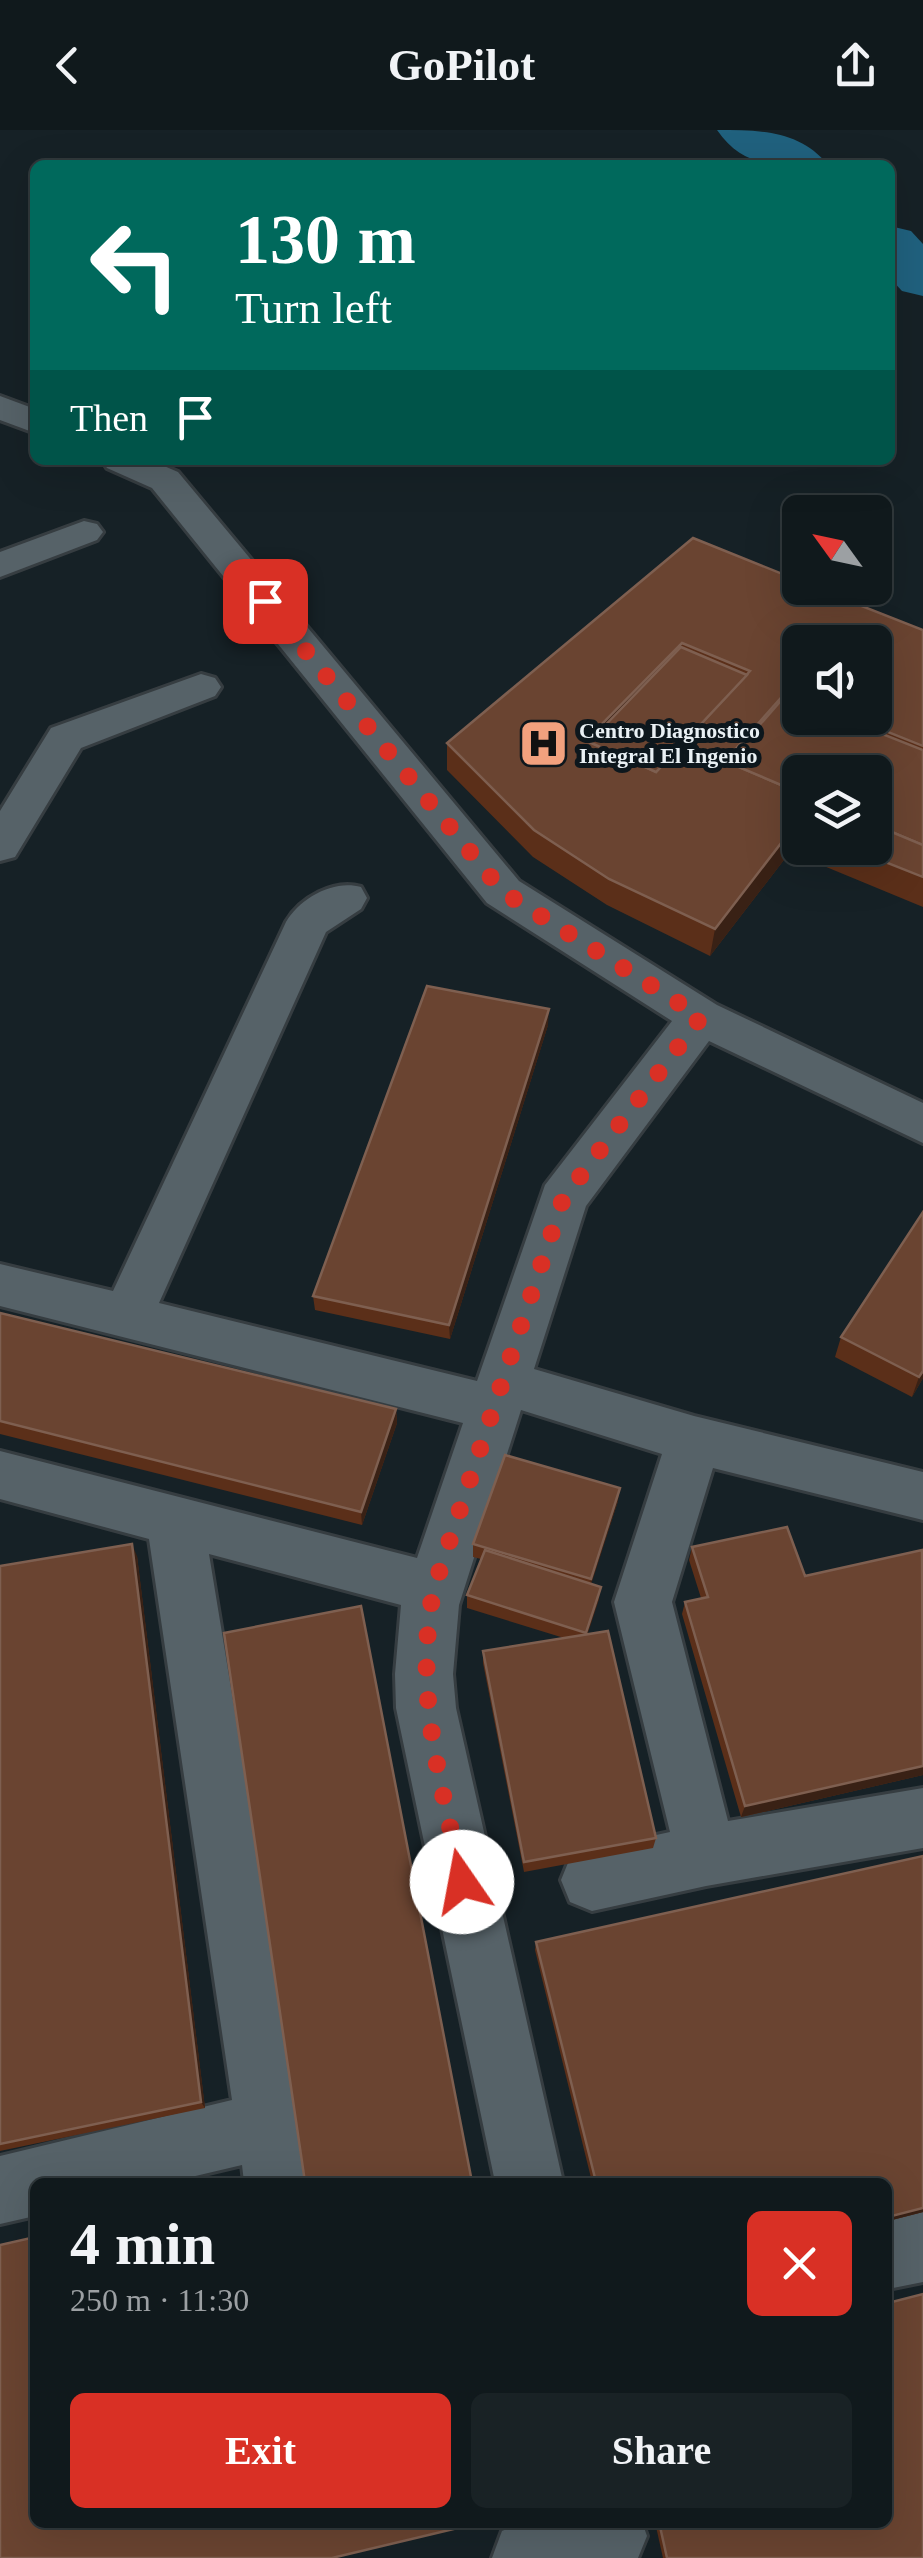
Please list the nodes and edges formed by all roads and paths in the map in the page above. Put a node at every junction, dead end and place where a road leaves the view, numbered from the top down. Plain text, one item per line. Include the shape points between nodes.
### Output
1 (0, 407) edge
2 (30, 420) edge
3 (131, 465) edge
4 (84, 532) dead end
5 (0, 565) edge
6 (201, 688) dead end
7 (0, 846) edge
8 (345, 898) dead end
9 (701, 1017) junction
10 (923, 1124) edge
11 (0, 1284) edge
12 (127, 1316) junction
13 (498, 1394) junction
14 (694, 1440) junction
15 (0, 1474) edge
16 (923, 1496) edge
17 (174, 1520) junction
18 (434, 1588) junction
19 (923, 1818) edge
20 (706, 1855) junction
21 (592, 1880) dead end
22 (274, 2154) edge
23 (91, 2178) edge
24 (528, 2178) edge
25 (30, 2186) edge
26 (0, 2190) edge
27 (923, 2246) edge
28 (892, 2254) edge
29 (610, 2539) edge
30 (529, 2558) edge

1 - 2 street
3 - 9 street via 164,480 503,892
4 - 5 street
6 - 7 street via 66,738
8 - 12 street via 308,922
9 - 10 street
9 - 13 street via 563,1199
11 - 12 street
12 - 13 street
13 - 14 street
13 - 18 street
14 - 16 street
14 - 20 street via 642,1602
15 - 17 street
17 - 18 street
17 - 22 street
18 - 24 street via 425,1641 426,1708
19 - 20 street
20 - 21 street
22 - 23 street
25 - 26 street
27 - 28 street
29 - 30 street

